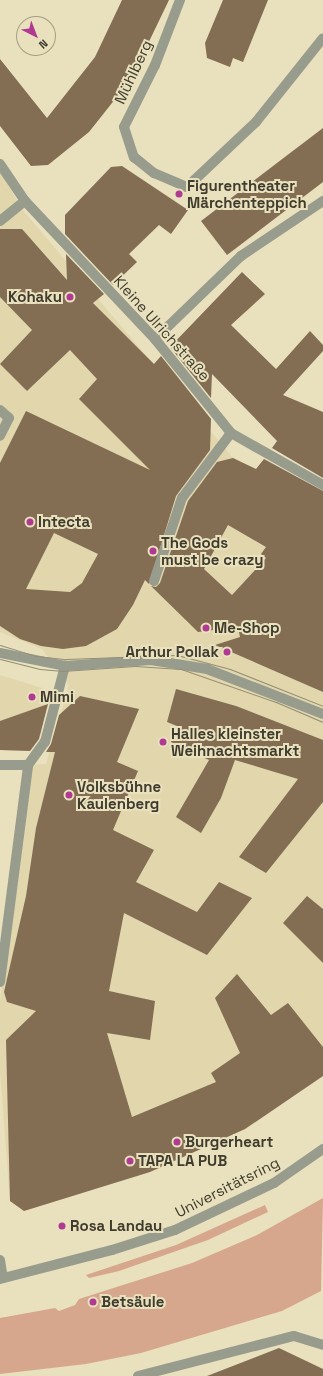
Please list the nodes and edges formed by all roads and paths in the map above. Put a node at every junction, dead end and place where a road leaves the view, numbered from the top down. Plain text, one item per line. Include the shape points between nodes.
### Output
1 (180, 0) edge
2 (323, 38) edge
3 (0, 164) edge
4 (25, 201) junction
5 (323, 202) edge
6 (0, 220) edge
7 (155, 340) junction
8 (0, 410) edge
9 (231, 433) junction
10 (0, 436) edge
11 (323, 485) edge
12 (154, 580) dead end
13 (0, 653) edge
14 (65, 666) junction
15 (323, 714) edge
16 (0, 765) edge
17 (28, 765) junction
18 (0, 982) edge
19 (323, 1149) edge
20 (0, 1260) edge
21 (1, 1278) edge
22 (323, 1345) edge
23 (138, 1376) edge

1 - 2 street, Mühlberg via 154,64 124,127 134,157 154,173 187,187 256,122
3 - 4 street, Kleine Ulrichstraße
4 - 6 street
4 - 7 street, Kleine Ulrichstraße
5 - 7 street via 241,256
7 - 9 street, Kleine Ulrichstraße
8 - 10 street via 9,418
9 - 11 street, Kleine Ulrichstraße
9 - 12 street via 182,498
13 - 14 street
14 - 15 street via 151,660 207,669
14 - 17 street via 45,742
16 - 17 street
17 - 18 street
19 - 21 street, Universitätsring via 274,1183 175,1230 112,1250
20 - 21 street
22 - 23 street via 294,1336

